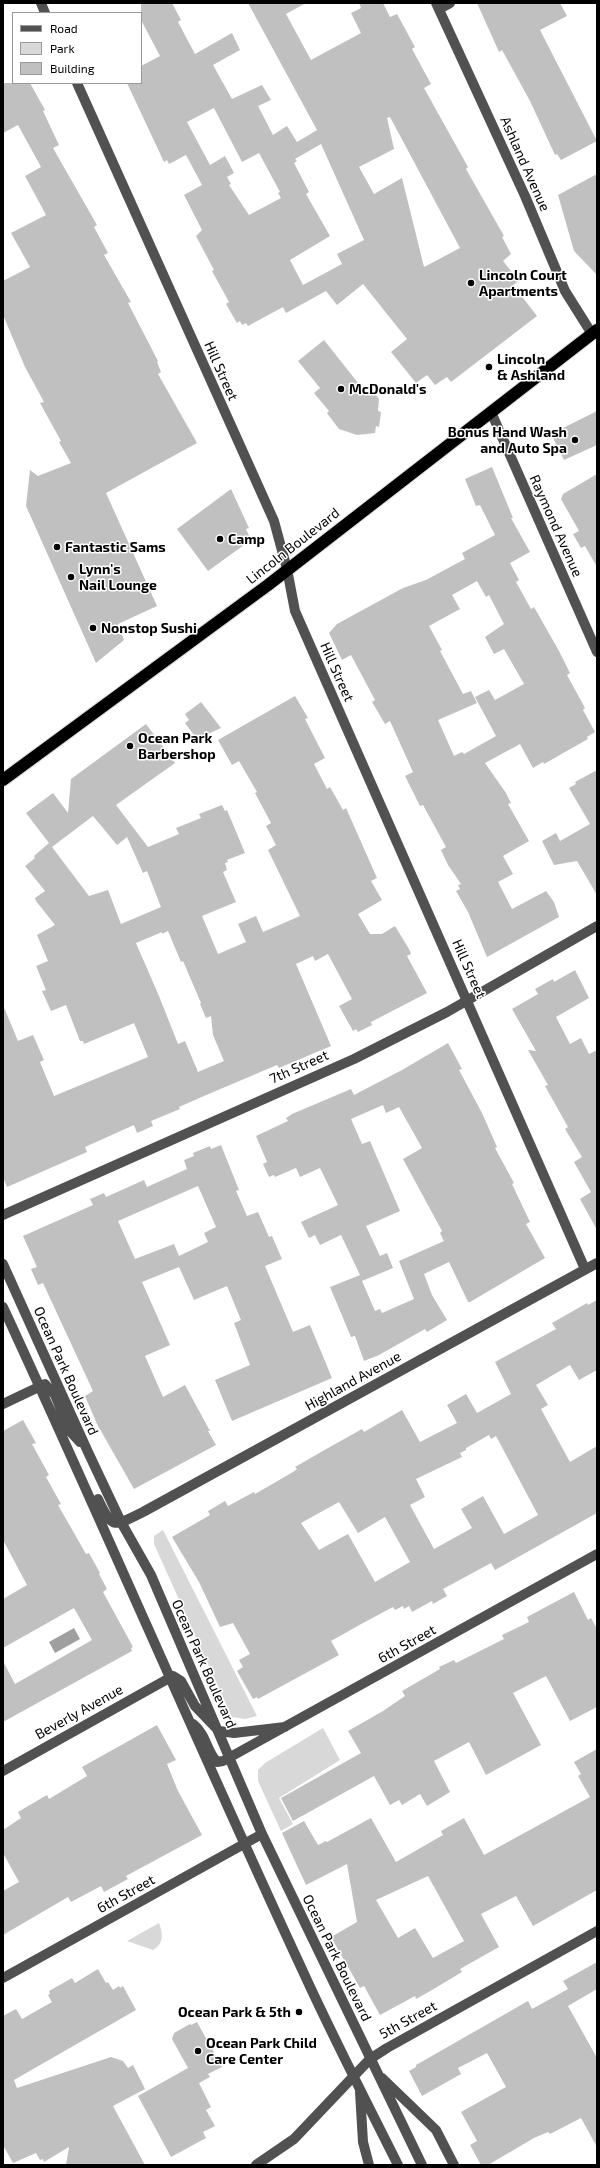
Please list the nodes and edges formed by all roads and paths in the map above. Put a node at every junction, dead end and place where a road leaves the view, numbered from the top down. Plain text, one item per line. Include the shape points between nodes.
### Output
1 (41, 3) edge
2 (450, 3) edge
3 (437, 6) edge
4 (46, 12) edge
5 (77, 84) edge
6 (595, 332) edge
7 (491, 412) junction
8 (287, 569) junction
9 (597, 652) edge
10 (3, 780) edge
11 (597, 926) edge
12 (467, 1000) junction
13 (3, 1215) edge
14 (597, 1263) edge
15 (3, 1264) edge
16 (585, 1269) junction
17 (3, 1307) edge
18 (39, 1385) junction
19 (3, 1404) edge
20 (88, 1452) junction
21 (75, 1463) junction
22 (122, 1522) junction
23 (597, 1554) edge
24 (169, 1678) junction
25 (190, 1722) junction
26 (287, 1727) junction
27 (219, 1731) junction
28 (230, 1758) junction
29 (3, 1771) edge
30 (262, 1834) junction
31 (245, 1844) junction
32 (597, 1931) edge
33 (3, 1978) edge
34 (370, 2059) junction
35 (354, 2076) junction
36 (378, 2076) junction
37 (360, 2088) junction
38 (256, 2165) edge
39 (369, 2165) edge
40 (398, 2165) edge
41 (422, 2165) edge
42 (454, 2165) edge

1 - 4 street
2 - 3 street
3 - 6 street, Ashland Avenue via 525,196 565,291
5 - 8 street, Hill Street via 274,521
6 - 7 highway, Lincoln Boulevard
7 - 8 highway, Lincoln Boulevard
7 - 9 street, Raymond Avenue
8 - 10 highway, Lincoln Boulevard via 156,669
8 - 12 street, Hill Street via 295,611
11 - 12 street, 7th Street
12 - 13 street, 7th Street via 354,1058
12 - 16 street, Hill Street
14 - 16 street, Highland Avenue
15 - 20 street, Ocean Park Boulevard
16 - 22 street, Highland Avenue
17 - 18 street
18 - 19 street
18 - 20 street via 45,1384 51,1389 69,1430
18 - 21 street
20 - 22 street, Ocean Park Boulevard
21 - 22 street via 87,1477 108,1520 114,1523
21 - 24 street
22 - 27 street, Ocean Park Boulevard via 151,1575
23 - 26 street, 6th Street
24 - 25 street
24 - 27 street via 173,1676 181,1681 195,1706
24 - 29 street, Beverly Avenue
25 - 28 street via 204,1736 217,1762
25 - 31 street
26 - 27 street via 271,1727 234,1734
26 - 28 street, 6th Street
27 - 28 street, Ocean Park Boulevard
28 - 30 street, Ocean Park Boulevard
30 - 31 street, 6th Street
30 - 34 street, Ocean Park Boulevard
31 - 33 street, 6th Street
31 - 35 street
32 - 34 street, 5th Street
34 - 35 street, 5th Street
34 - 36 street, Ocean Park Boulevard
35 - 37 street
35 - 38 street, 5th Street via 294,2139
36 - 41 street, Ocean Park Boulevard
36 - 42 street, Ocean Park Boulevard via 436,2130
37 - 39 street via 363,2142
37 - 40 street

